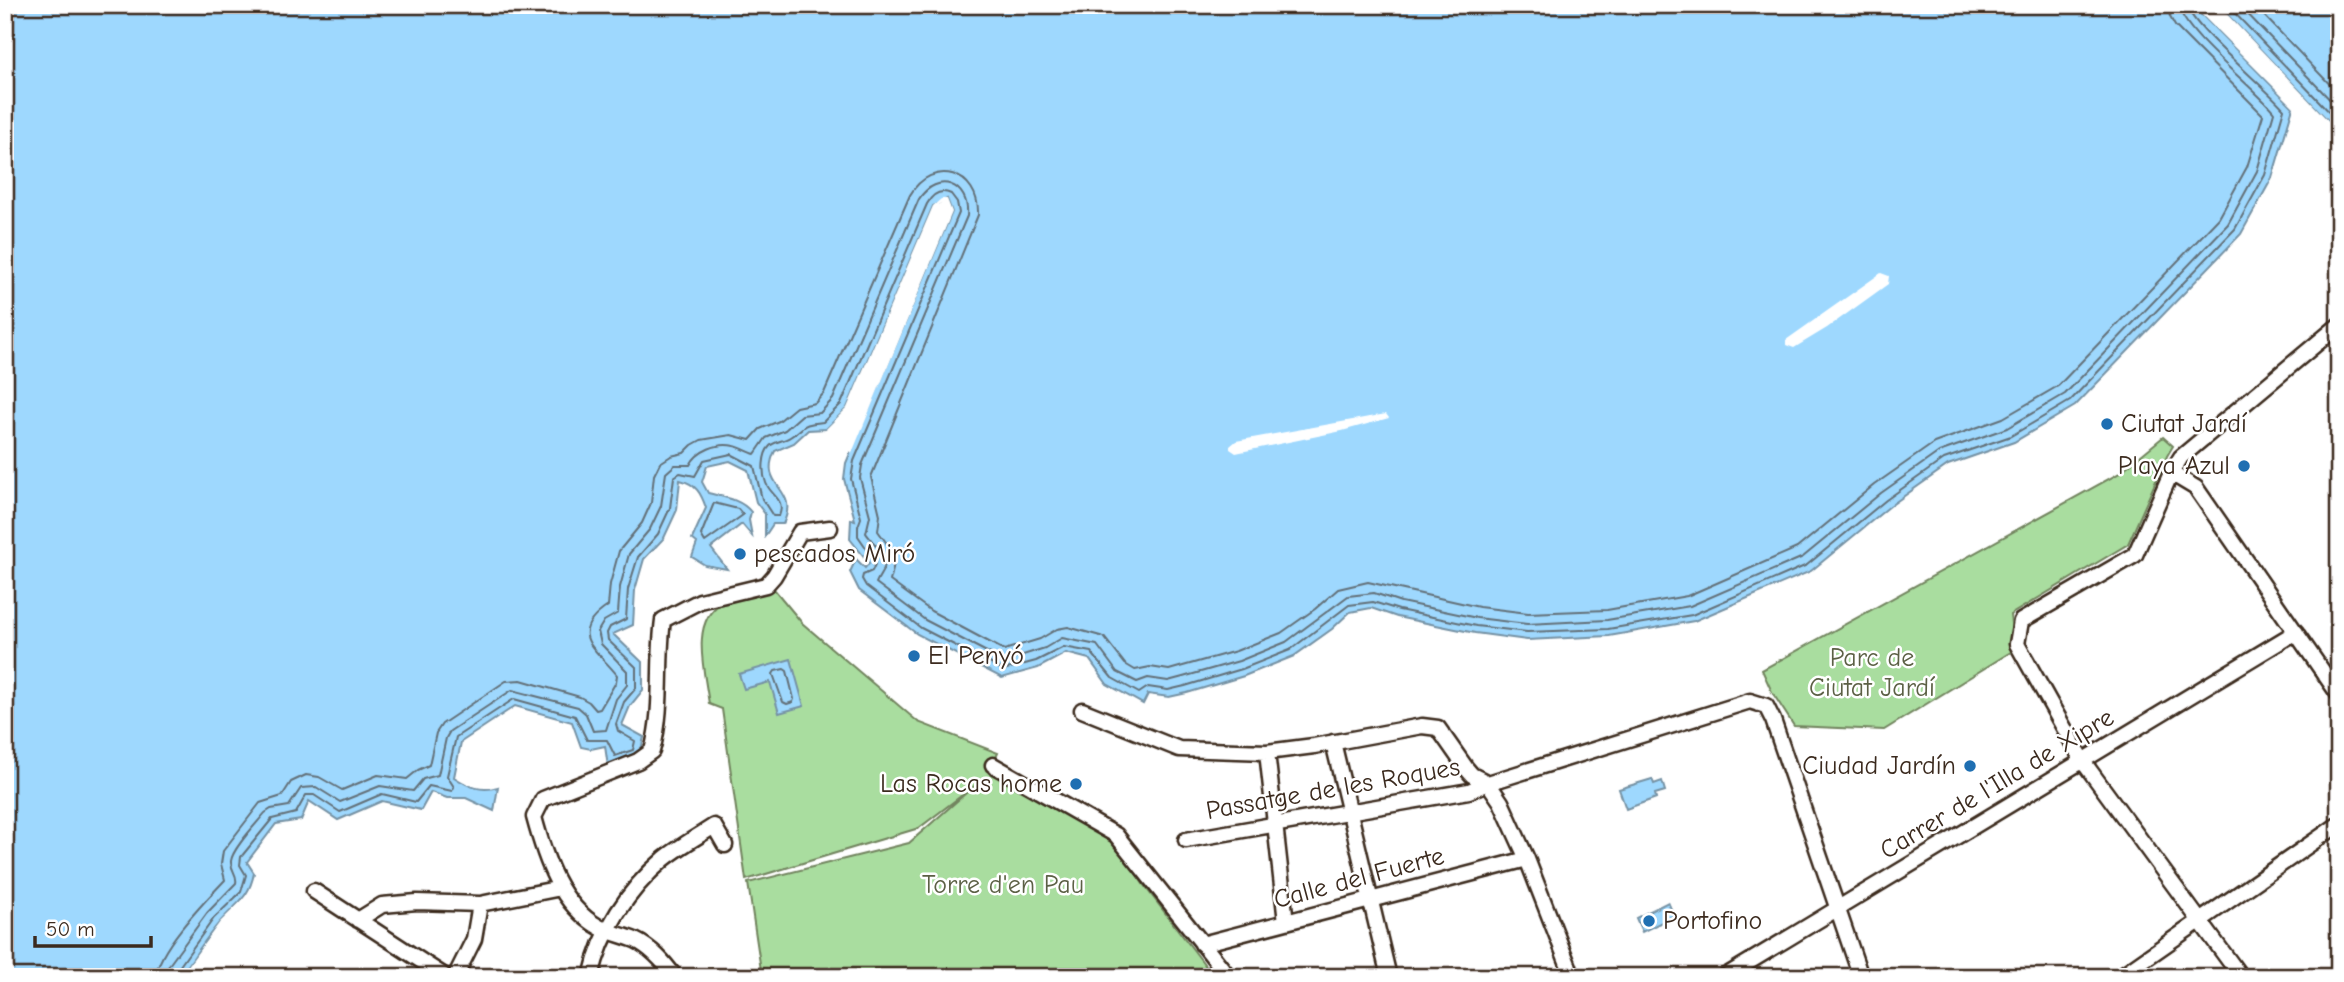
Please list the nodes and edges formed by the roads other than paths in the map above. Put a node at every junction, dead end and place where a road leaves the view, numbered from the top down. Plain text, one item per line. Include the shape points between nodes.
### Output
1 (2339, 326) edge
2 (2171, 473) junction
3 (830, 528) dead end
4 (2296, 632) junction
5 (2339, 695) edge
6 (1082, 710) dead end
7 (1333, 741) junction
8 (1268, 759) junction
9 (2082, 760) junction
10 (993, 765) dead end
11 (1488, 783) junction
12 (1350, 812) junction
13 (2339, 824) edge
14 (1275, 825) junction
15 (1186, 840) dead end
16 (724, 845) dead end
17 (1527, 859) junction
18 (561, 888) junction
19 (314, 891) dead end
20 (1371, 900) junction
21 (480, 904) junction
22 (1838, 909) junction
23 (358, 920) junction
24 (2200, 921) junction
25 (1286, 922) junction
26 (607, 930) junction
27 (1202, 944) junction
28 (446, 977) edge
29 (455, 977) edge
30 (591, 977) edge
31 (675, 977) edge
32 (1229, 977) edge
33 (1389, 977) edge
34 (1573, 977) edge
35 (1724, 977) edge
36 (1861, 977) edge
37 (2119, 977) edge
38 (2241, 977) edge

1 - 2 street via 2181,457
2 - 4 street via 2196,488
2 - 9 street via 2135,555 2021,621 2017,644
3 - 18 street via 800,532 766,585 700,601 663,620 661,705 652,751 638,761 543,799 534,817
4 - 5 street
4 - 9 street, Carrer de l'Illa de Xipre
6 - 8 street via 1178,749
7 - 8 street
7 - 11 street via 1422,726 1438,728 1472,775
7 - 12 street
8 - 14 street
9 - 22 street, Carrer de l'Illa de Xipre
9 - 24 street
10 - 27 street via 1116,835
11 - 12 street, Passatge de les Roques via 1469,791
11 - 17 street
11 - 22 street, Passatge de les Roques via 1750,701 1766,706
12 - 14 street, Passatge de les Roques
12 - 20 street
13 - 24 street
14 - 15 street, Passatge de les Roques
14 - 25 street
16 - 26 street via 713,826 665,858 634,888
17 - 20 street, Calle del Fuerte
17 - 34 street
18 - 21 street
18 - 26 street via 581,915
19 - 23 street
20 - 25 street, Calle del Fuerte
20 - 33 street
21 - 23 street via 382,905
21 - 29 street via 474,939
22 - 35 street, Carrer de l'Illa de Xipre
22 - 36 street
23 - 28 street
24 - 37 street
24 - 38 street
25 - 27 street, Calle del Fuerte
26 - 30 street
26 - 31 street via 653,951
27 - 32 street

